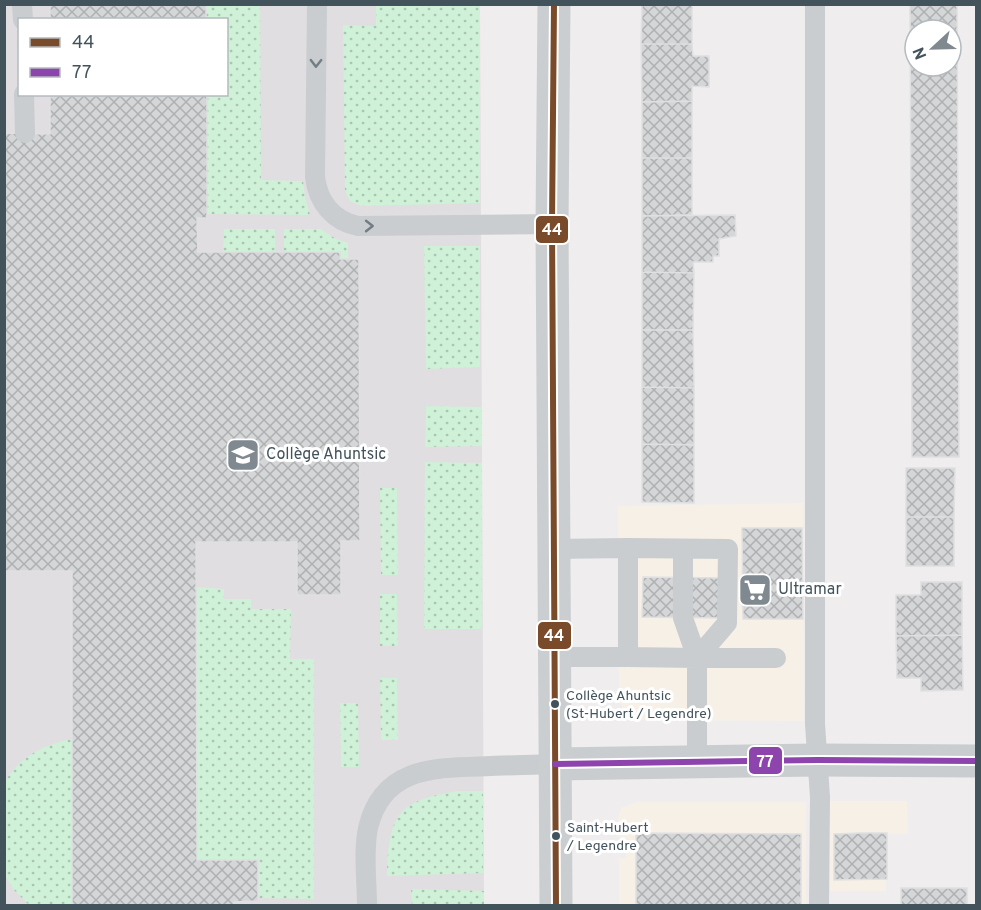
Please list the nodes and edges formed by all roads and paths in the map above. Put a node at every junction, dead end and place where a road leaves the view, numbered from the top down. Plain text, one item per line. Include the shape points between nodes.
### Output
1 (317, 4) edge
2 (554, 4) edge
3 (815, 4) edge
4 (24, 96) edge
5 (25, 133) dead end
6 (552, 224) junction
7 (628, 548) junction
8 (553, 549) junction
9 (683, 549) junction
10 (554, 657) junction
11 (628, 657) junction
12 (697, 657) junction
13 (776, 658) dead end
14 (818, 760) junction
15 (976, 761) edge
16 (697, 762) junction
17 (555, 764) junction
18 (367, 906) edge
19 (556, 906) edge
20 (819, 906) edge

1 -> 6 lane via 315,177 324,204 340,220 358,225
2 - 6 main road
3 - 14 lane
4 - 5 lane
6 - 8 main road
7 - 8 lane
7 - 9 lane
7 - 11 lane
8 - 10 main road
9 - 12 lane via 683,618
9 - 12 lane via 728,549 727,623
10 - 11 lane
10 - 17 main road
11 - 12 lane
12 - 13 lane
12 - 16 lane
14 - 15 street
14 - 16 street
14 - 20 lane
16 - 17 street
17 - 18 lane via 426,769 402,779 376,806 368,829
17 - 19 main road

